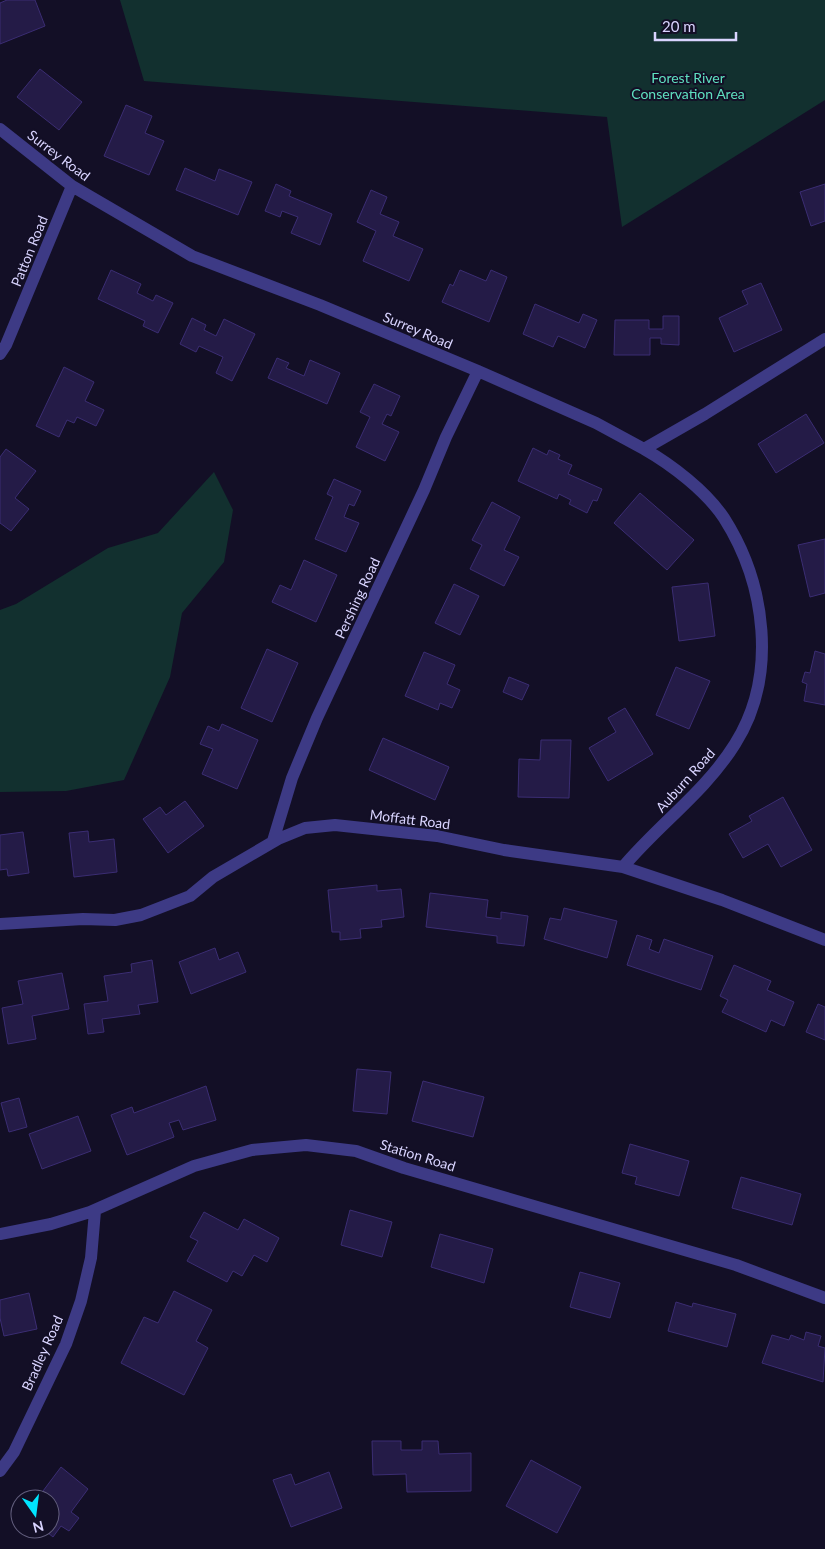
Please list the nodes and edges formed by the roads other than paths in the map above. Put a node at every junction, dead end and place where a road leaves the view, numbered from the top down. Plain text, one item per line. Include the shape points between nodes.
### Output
1 (0, 129) edge
2 (72, 186) junction
3 (825, 339) edge
4 (0, 354) edge
5 (478, 371) junction
6 (644, 449) junction
7 (273, 842) junction
8 (624, 867) junction
9 (0, 924) edge
10 (825, 940) edge
11 (94, 1211) junction
12 (0, 1234) edge
13 (825, 1298) edge
14 (0, 1471) edge

1 - 2 street, Surrey Road
2 - 4 street, Patton Road
2 - 5 street, Surrey Road via 192,256
3 - 6 street
5 - 6 street, Surrey Road via 596,423
5 - 7 street, Pershing Road via 317,718 292,778
6 - 8 street, Auburn Road via 689,480 723,517 744,557 757,596 762,632 762,669 754,706 736,743 714,774
7 - 8 street, Moffatt Road via 305,828 335,826 436,836 504,850
7 - 9 street, Moffatt Road via 213,877 190,896 141,915 115,920
8 - 10 street, Moffatt Road
11 - 12 street, Station Road
11 - 13 street, Station Road via 194,1166 252,1150 306,1146 356,1151 736,1266
11 - 14 street, Bradley Road via 91,1258 66,1344 14,1452

